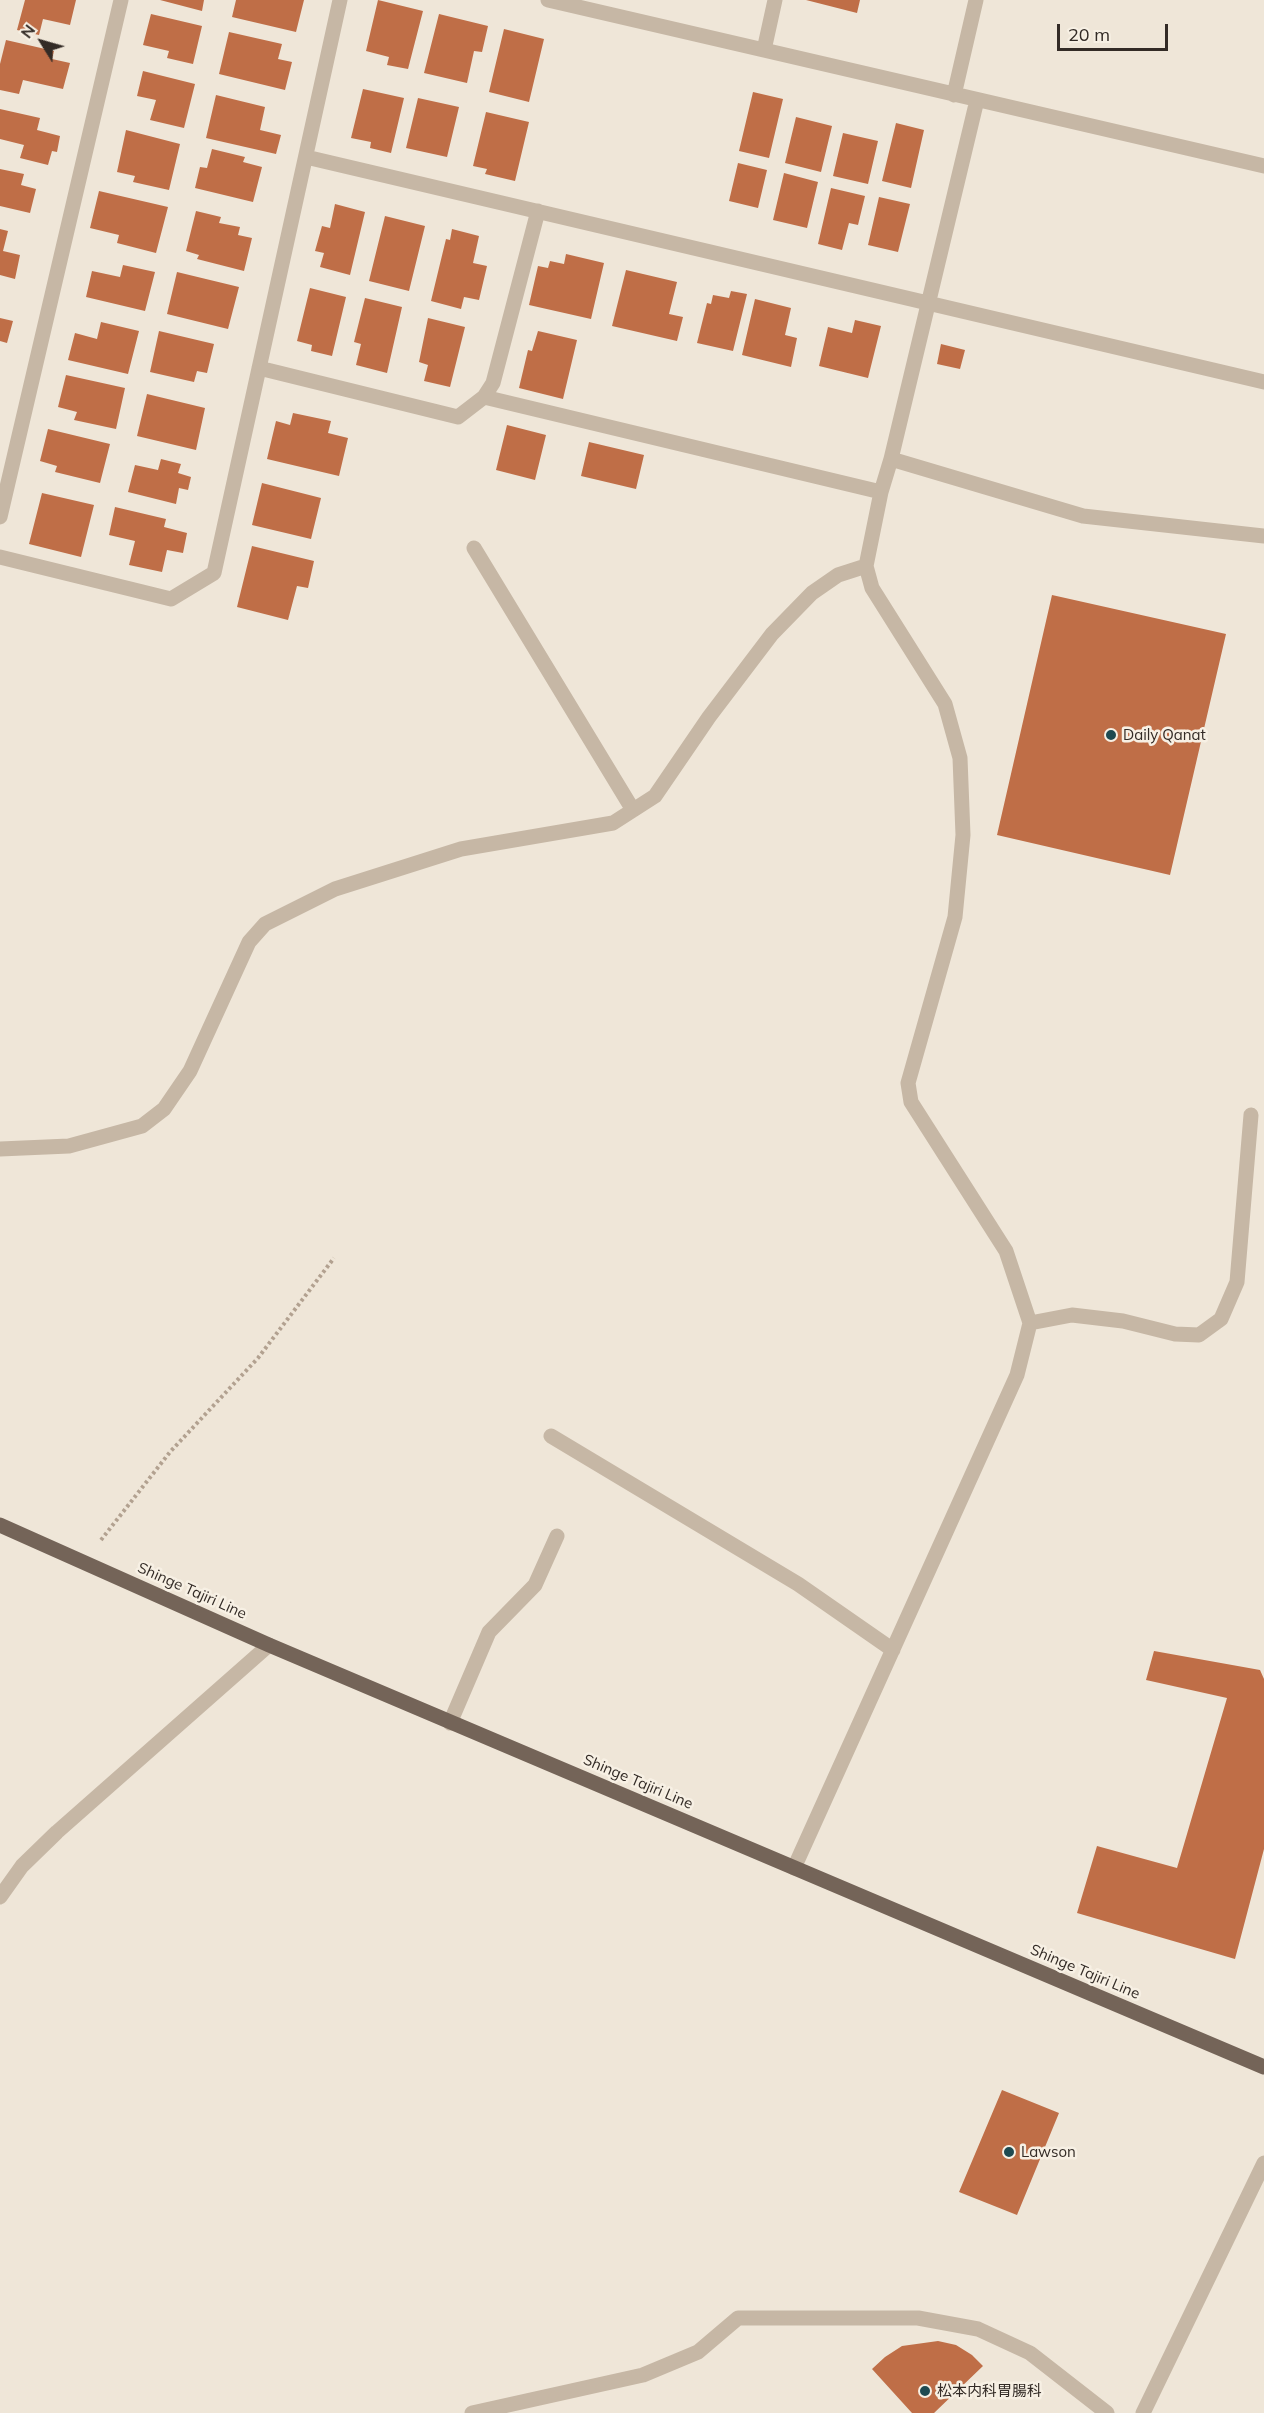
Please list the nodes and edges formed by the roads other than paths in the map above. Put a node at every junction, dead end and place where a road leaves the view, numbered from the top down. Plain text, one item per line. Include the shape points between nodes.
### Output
1 (121, 0) edge
2 (340, 0) edge
3 (775, 0) edge
4 (976, 0) edge
5 (553, 1) edge
6 (764, 50) junction
7 (954, 94) junction
8 (977, 100) junction
9 (306, 157) junction
10 (1264, 166) edge
11 (538, 211) junction
12 (927, 302) junction
13 (259, 368) junction
14 (1264, 382) edge
15 (484, 397) junction
16 (891, 459) junction
17 (881, 492) junction
18 (0, 517) edge
19 (1264, 536) edge
20 (474, 548) dead end
21 (0, 557) edge
22 (866, 566) junction
23 (633, 810) junction
24 (1251, 1115) dead end
25 (0, 1149) edge
26 (1030, 1323) junction
27 (551, 1436) dead end
28 (0, 1525) edge
29 (557, 1536) dead end
30 (269, 1645) junction
31 (893, 1650) junction
32 (450, 1722) junction
33 (794, 1868) junction
34 (0, 1897) edge
35 (1264, 2067) edge
36 (1264, 2163) edge
37 (472, 2413) edge
38 (1107, 2413) edge
39 (1143, 2413) edge

1 - 18 street
2 - 9 street
3 - 6 street
4 - 7 street
5 - 6 street
6 - 7 street
7 - 8 street
8 - 10 street
8 - 12 street
9 - 11 street
9 - 13 street
11 - 12 street
11 - 15 street via 493,383
12 - 14 street
12 - 16 street
13 - 15 street via 459,417
13 - 21 street via 214,573 171,599
15 - 17 street
16 - 17 street
16 - 19 street via 1083,516
17 - 22 street
20 - 23 street
22 - 23 street via 838,575 812,593 772,634 655,796
22 - 26 street via 872,588 945,704 960,758 963,835 955,917 908,1083 911,1102 1006,1251
23 - 25 street via 613,823 460,849 335,889 265,924 249,942 190,1071 164,1108 142,1126 69,1146
24 - 26 street via 1237,1282 1221,1319 1199,1335 1072,1315
26 - 31 street via 1017,1375
27 - 31 street via 798,1584
28 - 30 main road, Shinge Tajiri Line
29 - 32 street via 535,1585 489,1632
30 - 32 main road, Shinge Tajiri Line
30 - 34 street via 57,1832 22,1866
31 - 33 street
32 - 33 main road, Shinge Tajiri Line
33 - 35 main road, Shinge Tajiri Line
36 - 39 street
37 - 38 street via 644,2375 698,2352 738,2318 918,2318 978,2329 1030,2353

